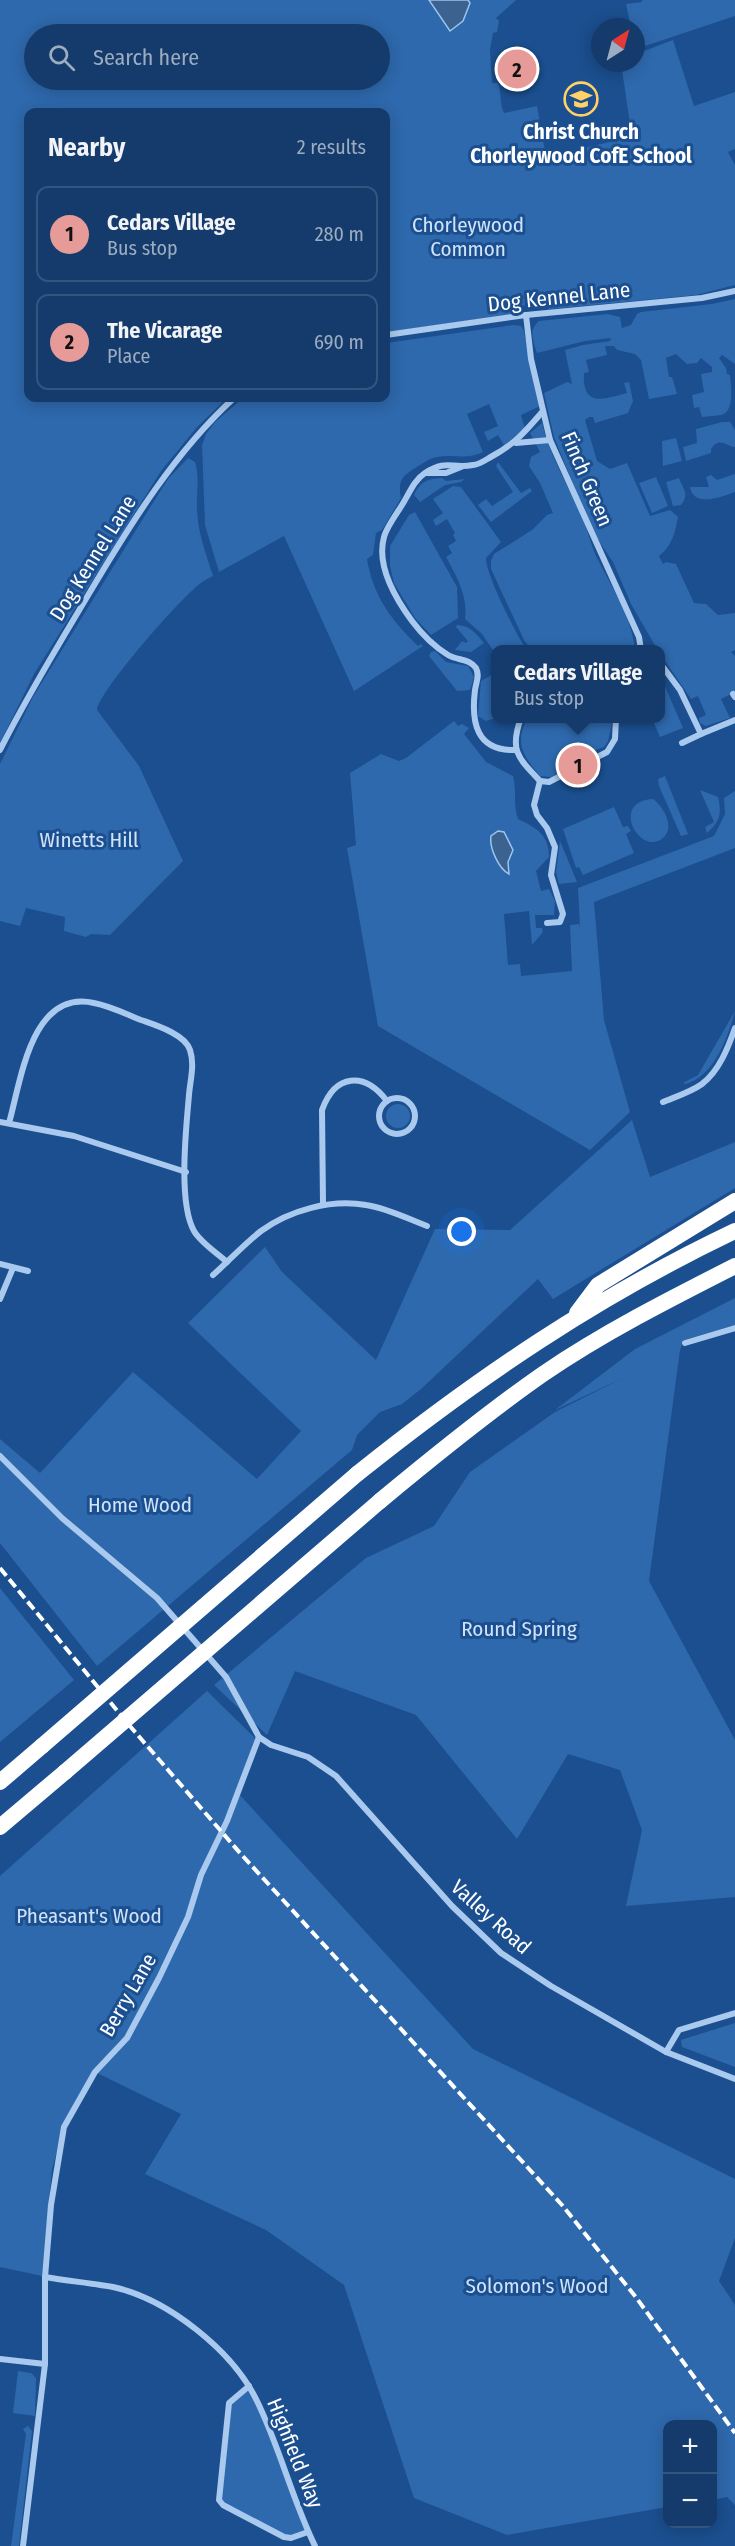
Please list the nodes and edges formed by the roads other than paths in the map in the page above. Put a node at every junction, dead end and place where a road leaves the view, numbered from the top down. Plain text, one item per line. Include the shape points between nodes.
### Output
1 (735, 291) edge
2 (526, 315) junction
3 (390, 334) edge
4 (230, 402) edge
5 (543, 411) junction
6 (550, 440) junction
7 (515, 443) junction
8 (463, 466) junction
9 (424, 473) junction
10 (640, 645) edge
11 (665, 670) edge
12 (735, 720) edge
13 (519, 723) edge
14 (616, 723) edge
15 (701, 734) junction
16 (682, 743) dead end
17 (0, 750) edge
18 (515, 750) junction
19 (540, 781) junction
20 (547, 923) dead end
21 (735, 1028) edge
22 (387, 1101) junction
23 (663, 1102) dead end
24 (0, 1122) edge
25 (9, 1123) junction
26 (186, 1172) junction
27 (735, 1201) edge
28 (323, 1204) junction
29 (428, 1226) dead end
30 (735, 1231) edge
31 (227, 1262) junction
32 (0, 1264) edge
33 (735, 1266) edge
34 (13, 1268) junction
35 (28, 1271) dead end
36 (213, 1275) dead end
37 (0, 1299) edge
38 (573, 1319) junction
39 (735, 1328) edge
40 (685, 1342) dead end
41 (0, 1456) edge
42 (259, 1737) junction
43 (0, 1782) edge
44 (0, 1827) edge
45 (735, 2013) edge
46 (666, 2052) junction
47 (735, 2079) edge
48 (45, 2277) junction
49 (0, 2359) edge
50 (45, 2364) junction
51 (249, 2386) junction
52 (308, 2532) junction
53 (23, 2546) edge
54 (315, 2546) edge

1 - 2 street, Dog Kennel Lane via 702,298
2 - 3 street, Dog Kennel Lane
2 - 5 street, Finch Green
4 - 17 street, Dog Kennel Lane via 186,448 127,530 27,697
5 - 6 street, Finch Green
5 - 7 street
6 - 7 street
6 - 10 street, Finch Green
7 - 8 street via 475,465
8 - 9 street via 446,473
8 - 9 street via 443,463
9 - 18 street via 384,536 382,560 393,590 412,621 450,656 468,660 477,670 473,714 483,740
11 - 15 street via 680,690
12 - 15 street
13 - 18 street
14 - 19 street via 615,739 608,752 549,782
15 - 16 street
18 - 19 street
19 - 20 street via 534,805 555,847 551,875 563,914 560,922
21 - 23 street via 726,1052 701,1085
22 - 22 street via 402,1099 411,1106 414,1121 407,1131 395,1134 384,1128 379,1111
22 - 28 street via 367,1082 345,1081 326,1098 322,1110
24 - 25 street
25 - 26 street via 74,1136
25 - 26 street via 35,1033 45,1017 72,1003 93,1002 178,1036 190,1048
26 - 31 street via 188,1218 196,1234
27 - 38 highway via 598,1285
28 - 29 street via 369,1205
28 - 31 street via 262,1230
30 - 38 highway
31 - 36 street
32 - 34 street
33 - 44 highway, bridge via 663,1302 544,1373 446,1447
34 - 35 street
34 - 37 street
38 - 43 highway, bridge via 460,1394 357,1474
39 - 40 street
41 - 42 street via 62,1518 157,1598 226,1677
42 - 46 street, Valley Road via 309,1757 336,1776 452,1906 501,1953
42 - 48 street, Berry Lane via 201,1875 188,1917 159,1978 127,2038 95,2072 64,2127 54,2181
45 - 46 street via 679,2030
46 - 47 street, Valley Road
48 - 50 street, Berry Lane
48 - 51 street, Highfield Way via 115,2288 160,2305 200,2332
49 - 50 street
50 - 53 street, Berry Lane
51 - 52 street, Highfield Way
51 - 52 street, Highfield Way via 229,2403 219,2500 284,2537
52 - 54 street, Highfield Way

